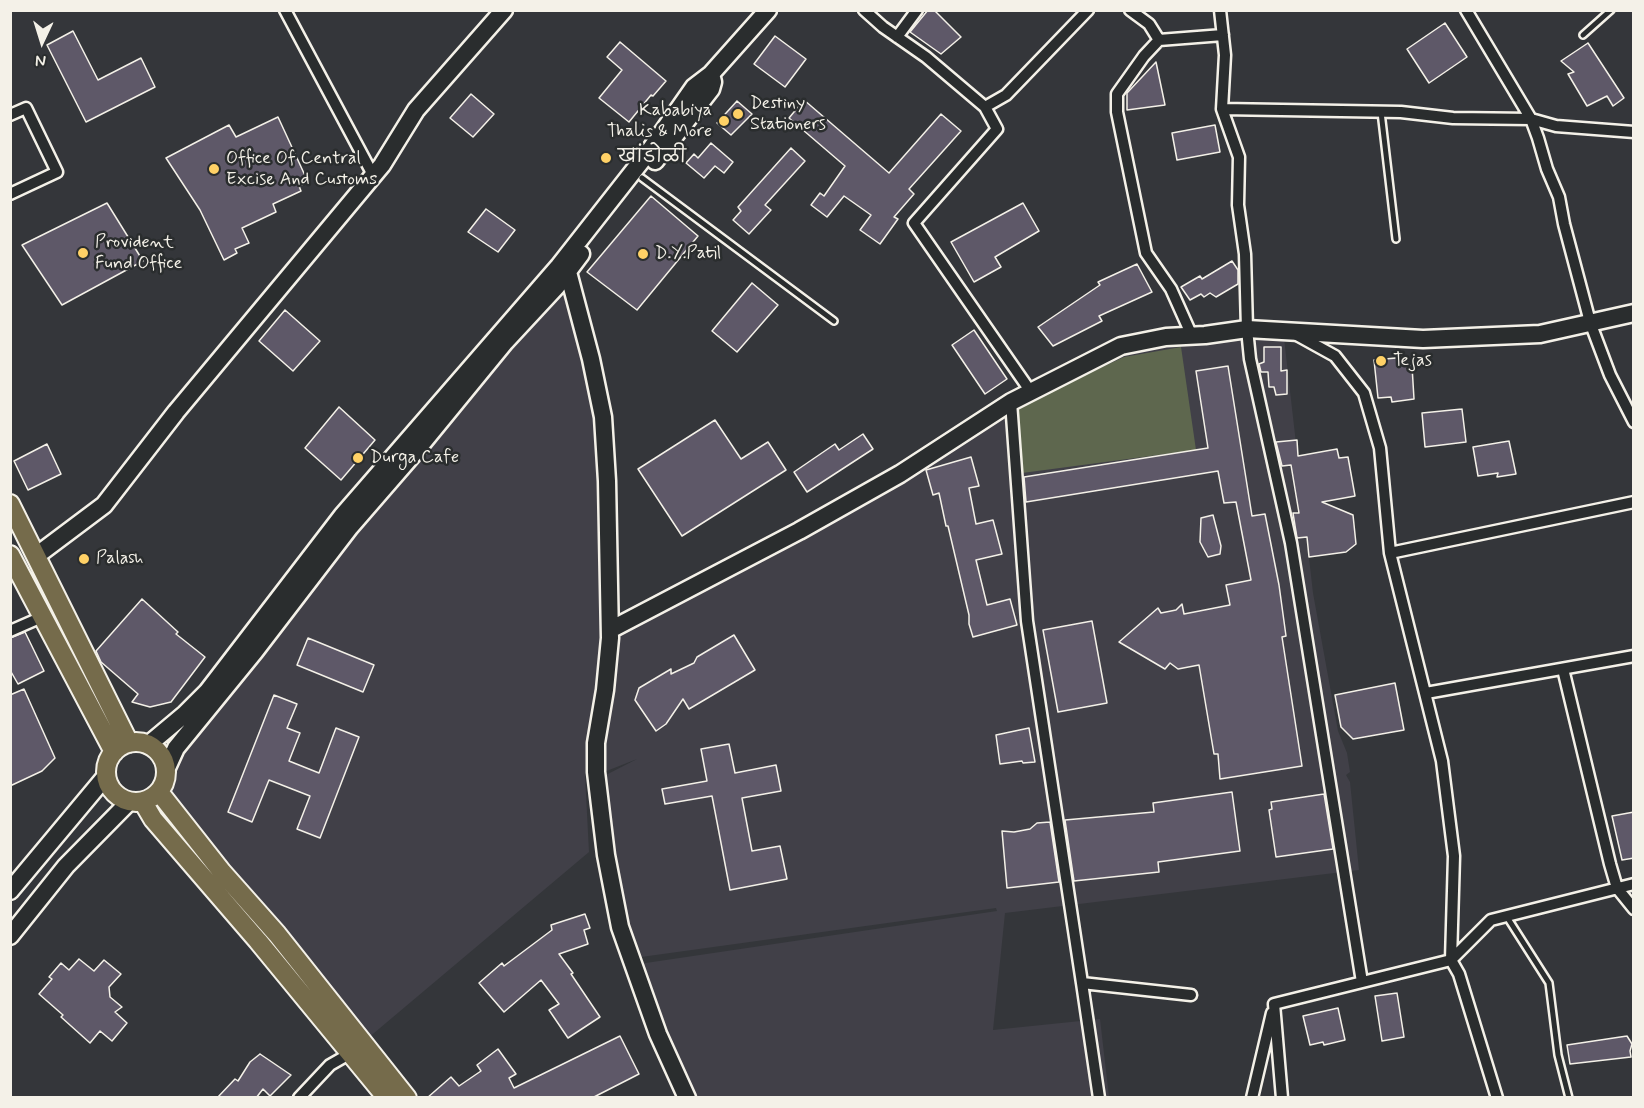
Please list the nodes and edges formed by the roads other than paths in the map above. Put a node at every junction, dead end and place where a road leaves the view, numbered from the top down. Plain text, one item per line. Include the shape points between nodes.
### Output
1 (285, 10) edge
2 (504, 10) edge
3 (864, 10) edge
4 (917, 10) edge
5 (1088, 10) edge
6 (1130, 10) edge
7 (1220, 10) edge
8 (1466, 10) edge
9 (1611, 10) edge
10 (761, 14) edge
11 (1223, 35) junction
12 (1583, 35) dead end
13 (897, 37) junction
14 (1159, 40) junction
15 (711, 74) junction
16 (985, 107) junction
17 (1222, 109) junction
18 (1380, 112) junction
19 (10, 115) edge
20 (1531, 119) junction
21 (1634, 132) edge
22 (373, 176) junction
23 (642, 178) junction
24 (10, 194) edge
25 (1396, 239) dead end
26 (563, 269) junction
27 (1634, 313) edge
28 (834, 321) dead end
29 (1590, 322) junction
30 (1247, 329) junction
31 (1293, 332) junction
32 (1192, 336) junction
33 (1031, 392) junction
34 (1011, 402) junction
35 (1634, 422) edge
36 (1634, 502) edge
37 (10, 504) edge
38 (1390, 554) junction
39 (10, 555) edge
40 (36, 556) junction
41 (42, 617) junction
42 (610, 630) junction
43 (10, 631) edge
44 (1634, 656) edge
45 (1563, 669) junction
46 (1426, 693) junction
47 (148, 745) junction
48 (122, 747) junction
49 (166, 770) junction
50 (106, 776) junction
51 (159, 792) junction
52 (136, 802) junction
53 (1634, 884) edge
54 (1617, 888) junction
55 (10, 891) edge
56 (1634, 909) edge
57 (1507, 917) junction
58 (10, 936) edge
59 (1451, 960) junction
60 (1362, 982) junction
61 (1082, 983) junction
62 (1191, 995) dead end
63 (1274, 1004) junction
64 (351, 1053) junction
65 (299, 1098) edge
66 (387, 1098) edge
67 (407, 1098) edge
68 (687, 1098) edge
69 (1100, 1098) edge
70 (1252, 1098) edge
71 (1282, 1098) edge
72 (1497, 1098) edge
73 (1569, 1098) edge

1 - 22 street
2 - 22 street via 416,110
3 - 13 street
4 - 13 street
5 - 16 street via 1006,95
6 - 14 street via 1149,24
7 - 11 street
8 - 20 street
9 - 12 lane
10 - 15 street
11 - 14 street
11 - 17 street
13 - 16 street
14 - 32 street via 1117,94 1117,112 1146,253 1171,289
15 - 23 street via 711,89
15 - 26 street via 694,87
16 - 33 street via 997,129 914,224
17 - 18 street
17 - 30 street via 1239,158 1238,205 1245,254
18 - 20 street
18 - 25 lane
19 - 24 street via 26,108 57,172
20 - 21 street via 1556,126
20 - 29 street via 1559,197
22 - 40 street via 176,412 104,505
23 - 26 street
23 - 28 lane
26 - 42 street via 591,359 602,416
26 - 47 street via 342,516 207,692
26 - 49 street via 350,527 176,748
27 - 29 street
29 - 31 street via 1540,334 1423,339
29 - 35 street via 1610,375
30 - 31 street
30 - 32 street
30 - 60 street via 1250,359 1292,543
31 - 38 street via 1335,356 1364,393 1380,448
32 - 33 street via 1121,346
33 - 34 street
34 - 42 street via 900,474
34 - 61 street via 1027,621
36 - 38 street
37 - 40 main road
38 - 46 street
39 - 41 main road
40 - 48 main road
41 - 43 street
41 - 48 main road
42 - 68 street via 596,743 608,871 632,962
44 - 45 street
45 - 46 street
45 - 54 street
46 - 59 street via 1442,761 1454,856
47 - 48 main road via 139,742
47 - 49 main road via 164,759
48 - 50 main road via 106,765
49 - 51 main road via 166,780
50 - 52 main road via 118,796
50 - 55 street
51 - 52 main road
51 - 67 main road
52 - 58 street via 66,866
52 - 64 main road
53 - 54 street
54 - 56 street
54 - 57 street
57 - 59 street via 1491,920
57 - 73 lane via 1549,983 1558,1055
59 - 60 street
59 - 72 street via 1460,974
60 - 63 street
61 - 62 street
61 - 69 street
63 - 70 street
63 - 71 street
64 - 65 street via 330,1065
64 - 66 main road

